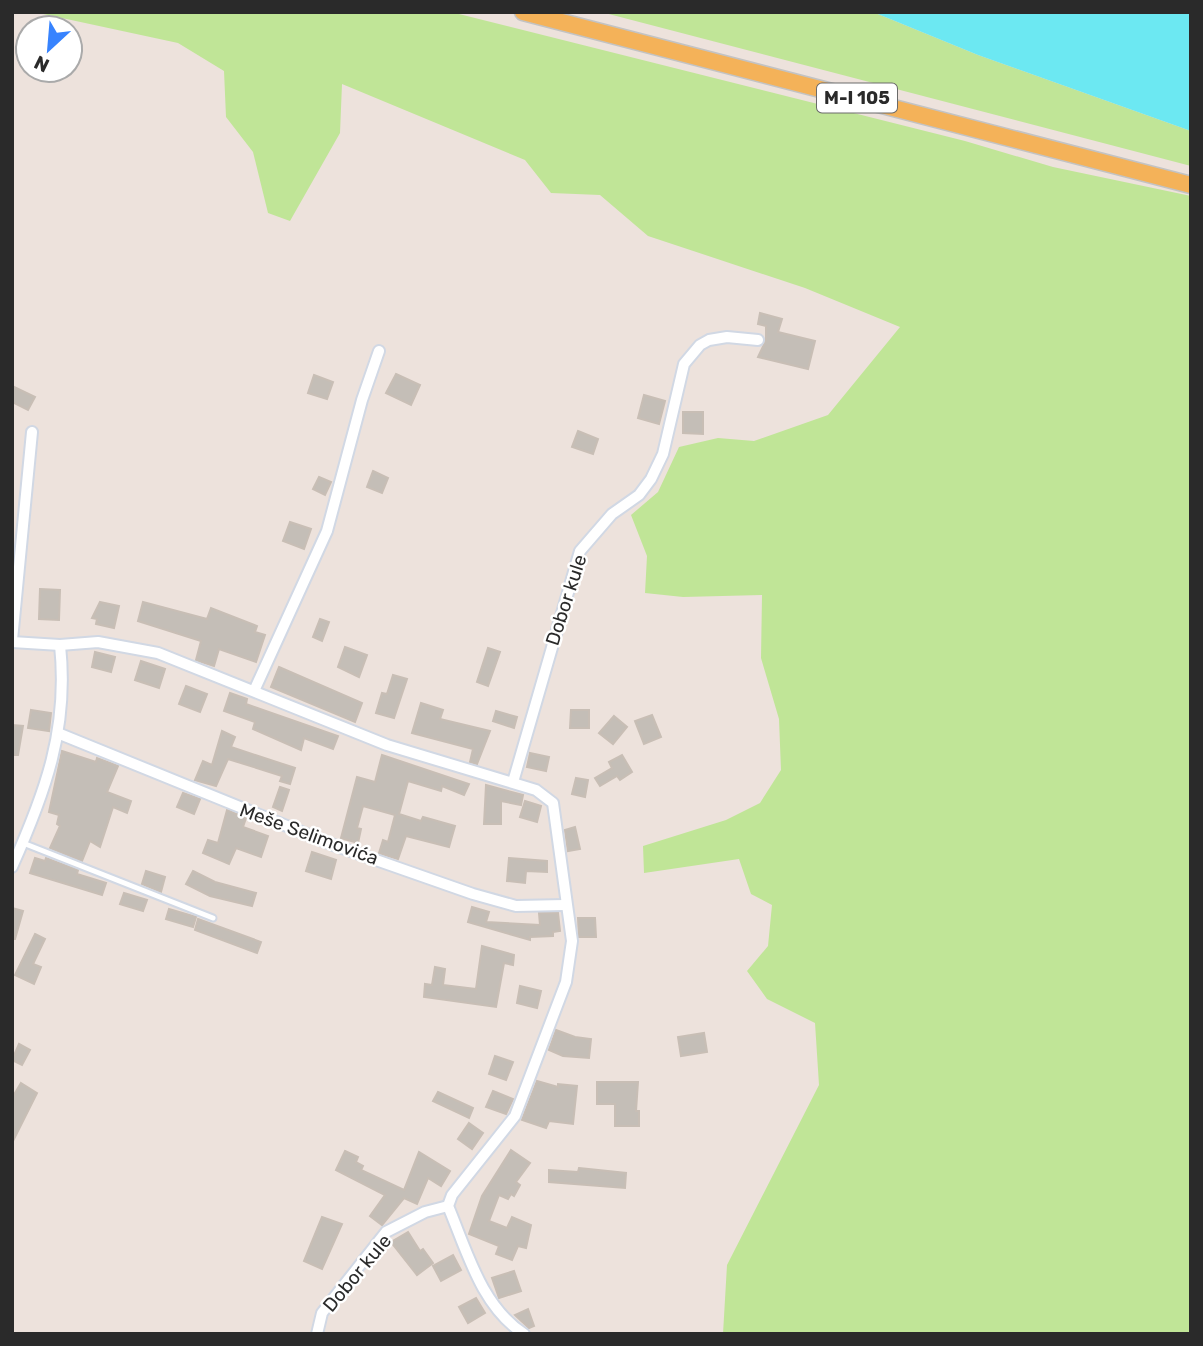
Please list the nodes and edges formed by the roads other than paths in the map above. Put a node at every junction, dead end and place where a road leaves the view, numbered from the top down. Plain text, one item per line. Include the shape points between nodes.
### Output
1 (523, 12) edge
2 (1191, 185) edge
3 (758, 340) dead end
4 (379, 351) dead end
5 (32, 432) dead end
6 (12, 641) edge
7 (60, 645) junction
8 (254, 691) junction
9 (60, 734) junction
10 (513, 782) junction
11 (23, 843) junction
12 (12, 867) edge
13 (565, 905) junction
14 (212, 918) dead end
15 (448, 1206) junction
16 (317, 1334) edge
17 (524, 1334) edge

1 - 2 main road, M-I 105
3 - 10 street, Dobor kule via 727,337 700,345 684,365 663,454 651,479 580,551
4 - 8 street via 327,531
5 - 6 street
6 - 7 street
7 - 8 street via 98,642 158,653
7 - 9 street
8 - 10 street via 387,745
9 - 11 street
9 - 13 street, Meše Selimovića via 324,842 474,894 516,906
10 - 13 street via 554,803
11 - 12 street
11 - 14 lane
13 - 15 street via 572,941 566,982 515,1116
15 - 16 street, Dobor kule via 386,1232 322,1313
15 - 17 street via 489,1302

